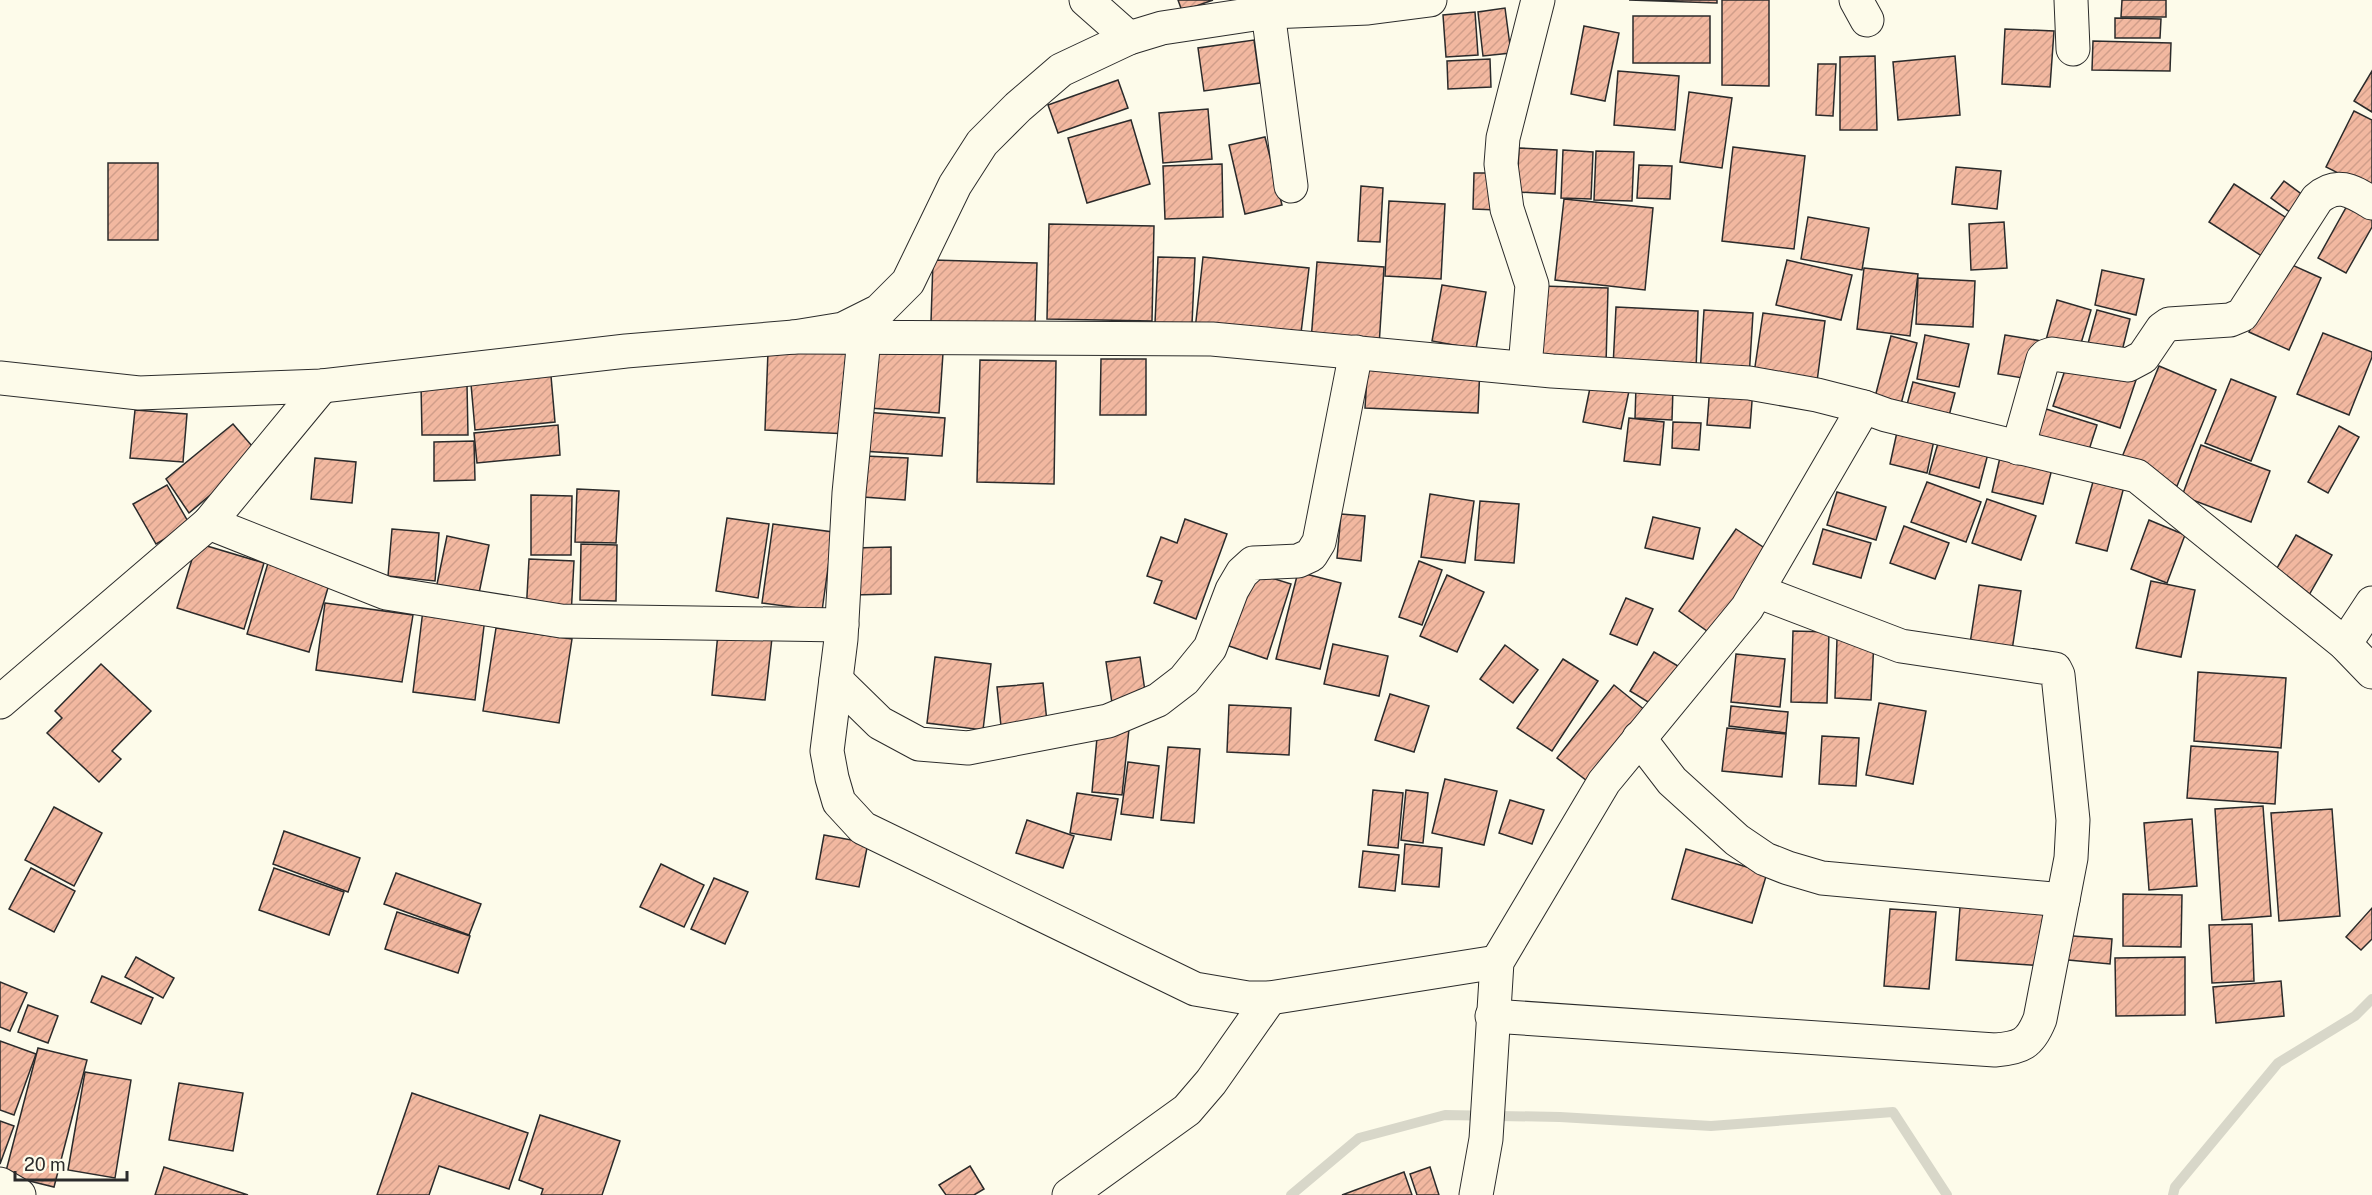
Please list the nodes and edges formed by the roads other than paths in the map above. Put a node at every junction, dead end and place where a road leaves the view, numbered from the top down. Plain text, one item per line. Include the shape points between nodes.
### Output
1 (1086, 0) edge
2 (1430, 0) edge
3 (1538, 0) edge
4 (2072, 0) edge
5 (1268, 12) junction
6 (1129, 38) junction
7 (2073, 49) dead end
8 (1291, 186) dead end
9 (2372, 203) edge
10 (794, 337) junction
11 (864, 338) junction
12 (1356, 352) junction
13 (1525, 367) junction
14 (0, 378) edge
15 (322, 386) junction
16 (1864, 407) junction
17 (2018, 448) junction
18 (209, 523) junction
19 (1757, 591) junction
20 (2372, 603) edge
21 (842, 625) junction
22 (2345, 644) junction
23 (2372, 672) edge
24 (836, 680) junction
25 (0, 702) edge
26 (1638, 738) junction
27 (2063, 900) junction
28 (1497, 962) junction
29 (1270, 998) junction
30 (1492, 1016) junction
31 (0, 1184) edge
32 (19, 1195) edge
33 (1069, 1195) edge
34 (1476, 1195) edge

1 - 6 street
2 - 5 street via 1368,8
3 - 13 street via 1503,138 1501,164 1507,209 1532,285
4 - 7 street
5 - 6 street via 1162,28
5 - 8 street
6 - 10 street via 1061,70 982,143 955,185 908,282 879,311 843,329
9 - 17 street via 2338,188 2324,193 2242,315 2230,320 2169,324 2143,357 2128,365 2046,356
10 - 11 street
10 - 15 street via 626,351
11 - 12 street via 1212,339
11 - 21 street via 849,493
12 - 13 street
12 - 24 street via 1319,542 1311,555 1298,561 1253,563 1242,573 1210,648 1184,680 1158,700 1108,721 968,748 919,744 880,723
13 - 16 street via 1749,383
14 - 15 street via 139,393
15 - 18 street
16 - 17 street
16 - 19 street
17 - 22 street via 2137,476
18 - 21 street via 386,593 561,621
18 - 25 street
19 - 26 street
19 - 27 street via 1901,646 2055,669 2073,820
20 - 22 street
21 - 24 street
22 - 23 street
24 - 29 street via 827,751 839,802 863,828 1195,990
26 - 27 street via 1672,781 1737,840 1765,859 1788,868 1822,878
26 - 28 street via 1604,782
27 - 30 street via 2040,1019 2033,1037 2016,1049
28 - 29 street
28 - 30 street
29 - 33 street via 1187,1110
30 - 34 street via 1486,1139
31 - 32 street

